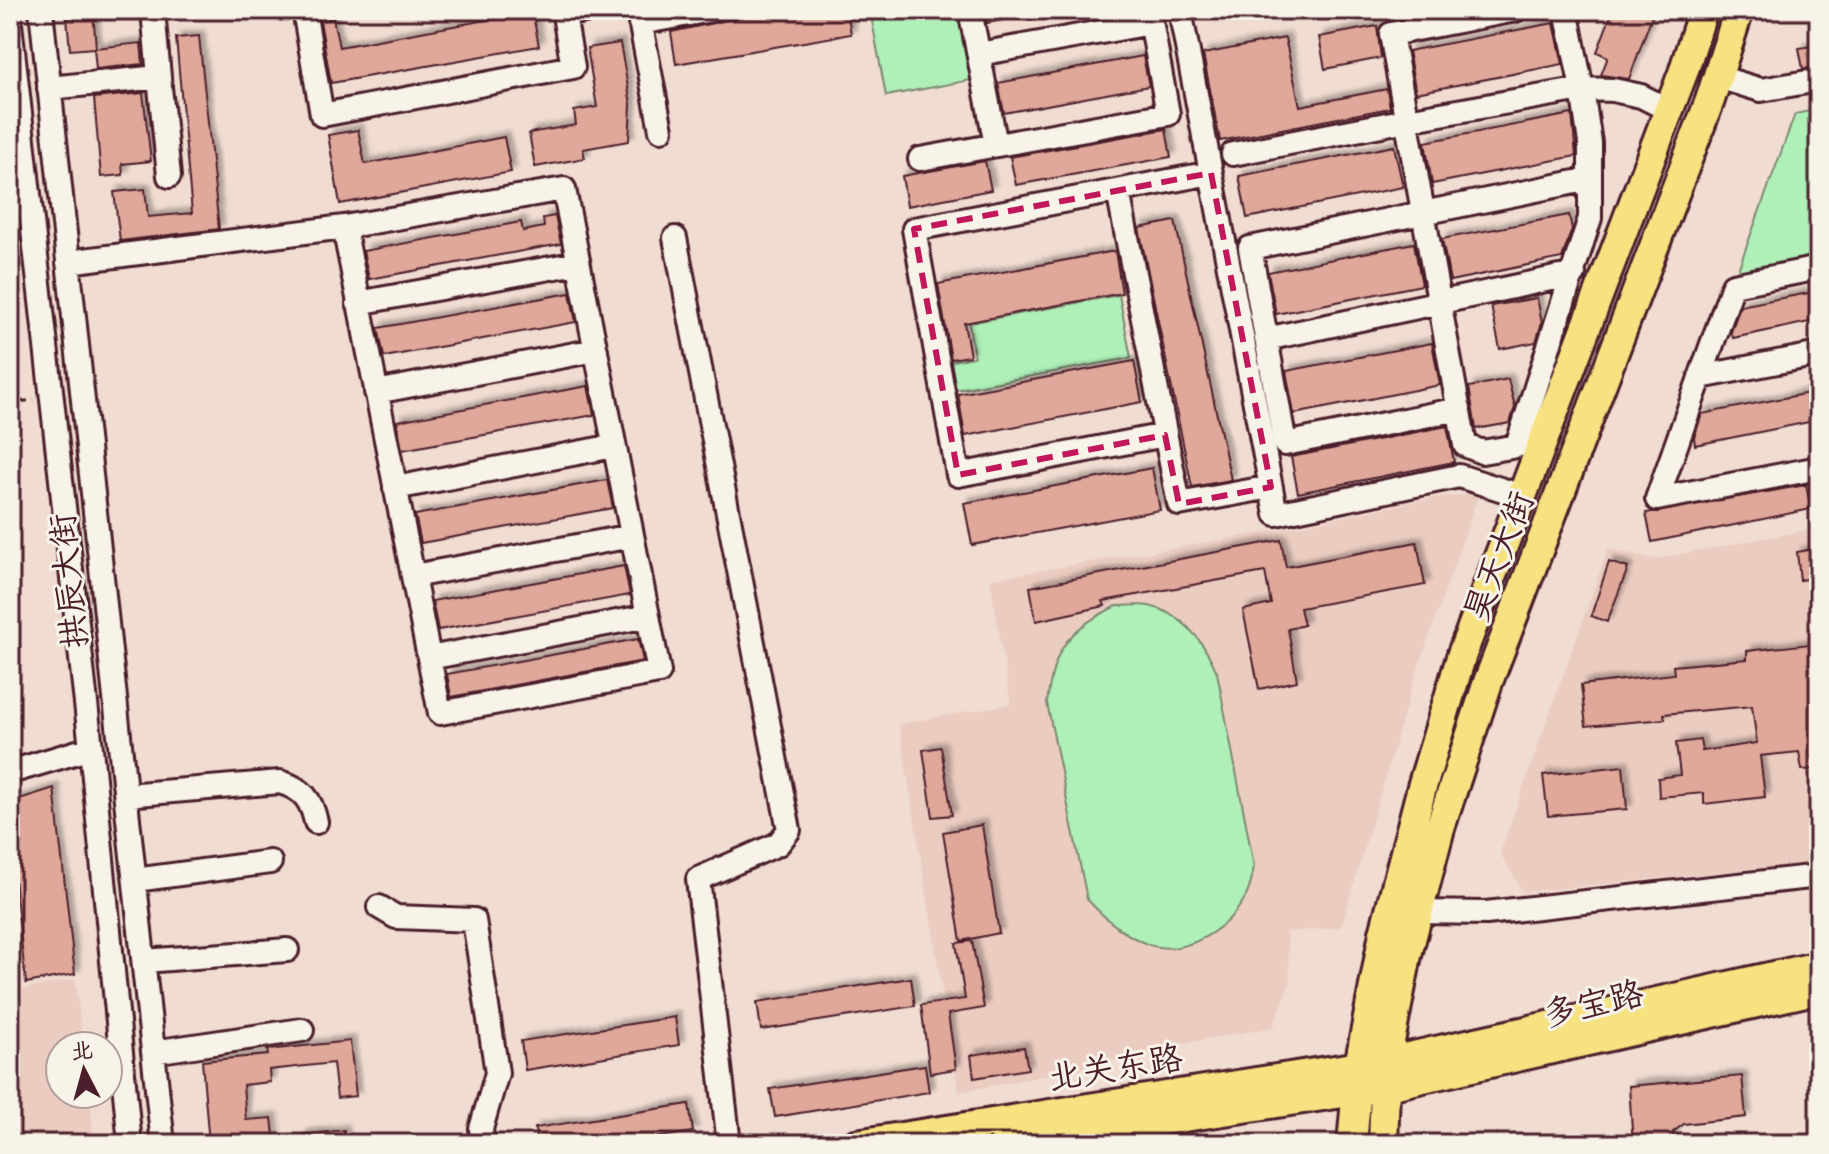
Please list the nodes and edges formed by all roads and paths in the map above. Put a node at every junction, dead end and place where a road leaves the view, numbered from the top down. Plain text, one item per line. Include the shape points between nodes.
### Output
1 (41, 10) edge
2 (153, 10) edge
3 (304, 10) edge
4 (589, 10) edge
5 (711, 10) edge
6 (970, 10) edge
7 (1180, 10) edge
8 (1516, 10) edge
9 (1566, 10) edge
10 (1703, 10) edge
11 (1739, 10) edge
12 (639, 16) edge
13 (1150, 16) edge
14 (10, 24) edge
15 (979, 54) junction
16 (159, 77) junction
17 (1718, 77) junction
18 (1819, 80) edge
19 (49, 88) junction
20 (1582, 89) junction
21 (1669, 110) junction
22 (1407, 120) junction
23 (661, 130) dead end
24 (996, 145) junction
25 (1233, 154) dead end
26 (920, 159) dead end
27 (1211, 173) junction
28 (169, 176) dead end
29 (1590, 179) junction
30 (1118, 191) junction
31 (1424, 213) junction
32 (344, 227) junction
33 (675, 238) dead end
34 (68, 262) junction
35 (578, 263) junction
36 (1819, 268) edge
37 (1574, 274) junction
38 (358, 303) junction
39 (1440, 303) junction
40 (1266, 339) junction
41 (596, 350) junction
42 (1819, 354) edge
43 (1700, 377) junction
44 (376, 392) junction
45 (1459, 409) junction
46 (1165, 435) junction
47 (614, 446) junction
48 (1819, 468) edge
49 (1271, 487) junction
50 (395, 488) junction
51 (1522, 496) junction
52 (632, 536) junction
53 (413, 576) junction
54 (648, 616) junction
55 (429, 658) junction
56 (91, 748) junction
57 (10, 772) edge
58 (126, 795) junction
59 (316, 822) dead end
60 (270, 862) dead end
61 (1819, 876) edge
62 (135, 880) junction
63 (379, 907) dead end
64 (1418, 912) junction
65 (287, 950) dead end
66 (144, 961) junction
67 (1819, 966) edge
68 (1819, 989) edge
69 (302, 1030) dead end
70 (153, 1052) junction
71 (1371, 1076) junction
72 (130, 1144) edge
73 (163, 1144) edge
74 (483, 1144) edge
75 (729, 1144) edge
76 (856, 1144) edge
77 (1004, 1144) edge
78 (1352, 1144) edge
79 (1383, 1144) edge

1 - 19 street, 拱辰大街
2 - 16 street
3 - 4 street via 322,115 573,67 564,15
5 - 12 street
6 - 15 street
7 - 27 street
8 - 22 street via 1391,34
9 - 20 street
10 - 21 main road, 昊天大街
11 - 17 main road, 昊天大街
12 - 23 street
13 - 15 street
13 - 24 street via 1168,114
14 - 56 street, 拱辰大街
15 - 24 street
16 - 19 street
16 - 28 street
17 - 18 street via 1761,90
17 - 64 main road, 昊天大街 via 1488,682
19 - 34 street, 拱辰大街
20 - 21 street via 1641,96
20 - 22 street
20 - 29 street
21 - 51 main road, 昊天大街
22 - 25 street
22 - 31 street
24 - 26 street
27 - 30 street
27 - 49 street
29 - 31 street
29 - 37 street via 1590,218
30 - 46 street
30 - 46 street via 914,229 958,475
31 - 39 street
31 - 40 street via 1250,248
32 - 34 street
32 - 35 street via 564,189
32 - 38 street
33 - 75 street via 789,830 778,844 698,879
34 - 58 street, 拱辰大街
35 - 38 street
35 - 41 street
36 - 43 street via 1733,285
37 - 39 street
37 - 45 street via 1517,446 1482,452 1465,445
38 - 44 street
39 - 40 street
39 - 45 street
40 - 45 street via 1285,444
41 - 44 street
41 - 47 street
42 - 43 street
43 - 48 street via 1657,499
44 - 50 street
46 - 49 street via 1179,504
47 - 50 street
47 - 52 street
49 - 51 street via 1276,514 1459,476
50 - 53 street
51 - 71 main road, 昊天大街 via 1462,654 1422,787 1384,933
52 - 53 street
52 - 54 street
53 - 55 street
54 - 55 street
54 - 55 street via 659,672 644,675 440,713
56 - 57 street
56 - 72 street, 拱辰大街
58 - 59 street via 280,782 312,802
58 - 62 street, 拱辰大街
60 - 62 street
61 - 64 street via 1486,913
62 - 66 street, 拱辰大街
63 - 74 street via 396,917 474,920 497,1073 481,1129
64 - 71 main road, 昊天大街
65 - 66 street
66 - 70 street, 拱辰大街
67 - 71 main road, 多宝路
68 - 71 main road, 多宝路
69 - 70 street
70 - 73 street, 拱辰大街
71 - 76 main road, 北关东路
71 - 77 main road, 北关东路
71 - 78 main road, 昊天大街
71 - 79 main road, 昊天大街

